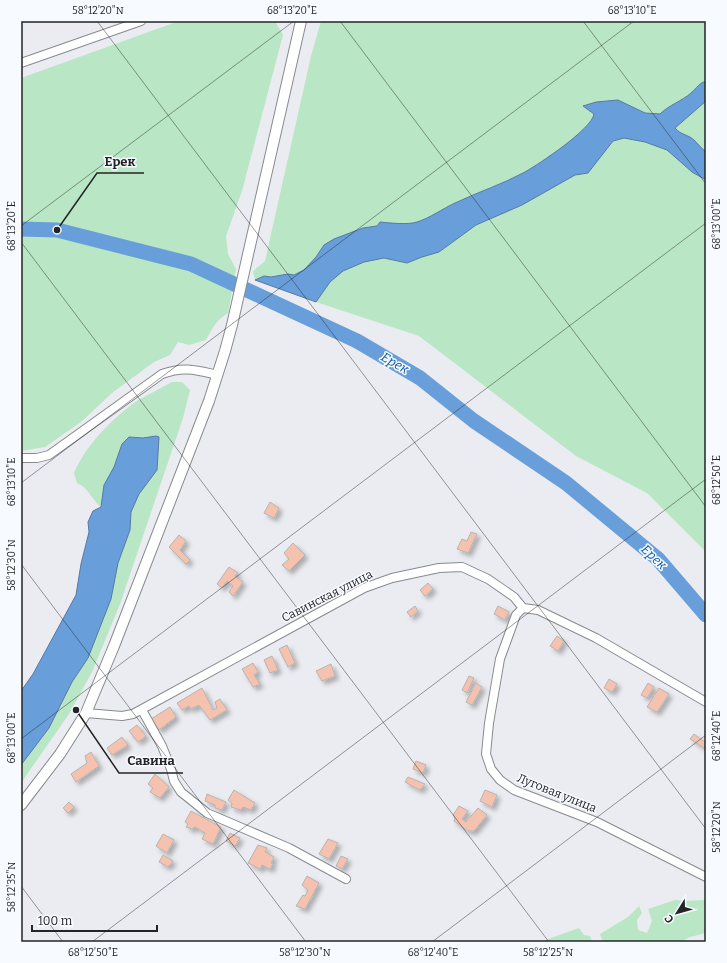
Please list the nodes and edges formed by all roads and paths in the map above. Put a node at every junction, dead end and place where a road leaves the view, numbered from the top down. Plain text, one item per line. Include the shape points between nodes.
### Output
1 (141, 21) edge
2 (301, 21) edge
3 (21, 63) edge
4 (218, 375) junction
5 (21, 458) edge
6 (524, 608) junction
7 (706, 702) edge
8 (142, 710) junction
9 (86, 713) junction
10 (21, 805) edge
11 (706, 877) edge
12 (346, 879) dead end

1 - 3 street
2 - 4 street via 232,325
4 - 5 street via 190,368 169,371 49,455
4 - 9 street
6 - 7 street via 538,610 596,638
6 - 8 street, Савинская улица via 514,597 488,579 462,567 439,568 392,578 364,588
6 - 11 street, Луговая улица via 516,615 500,659 486,754 491,770 514,790 597,822
8 - 9 street, Савинская улица via 122,716
8 - 12 street via 162,746 174,781 181,792 207,813 289,848
9 - 10 street via 60,754

